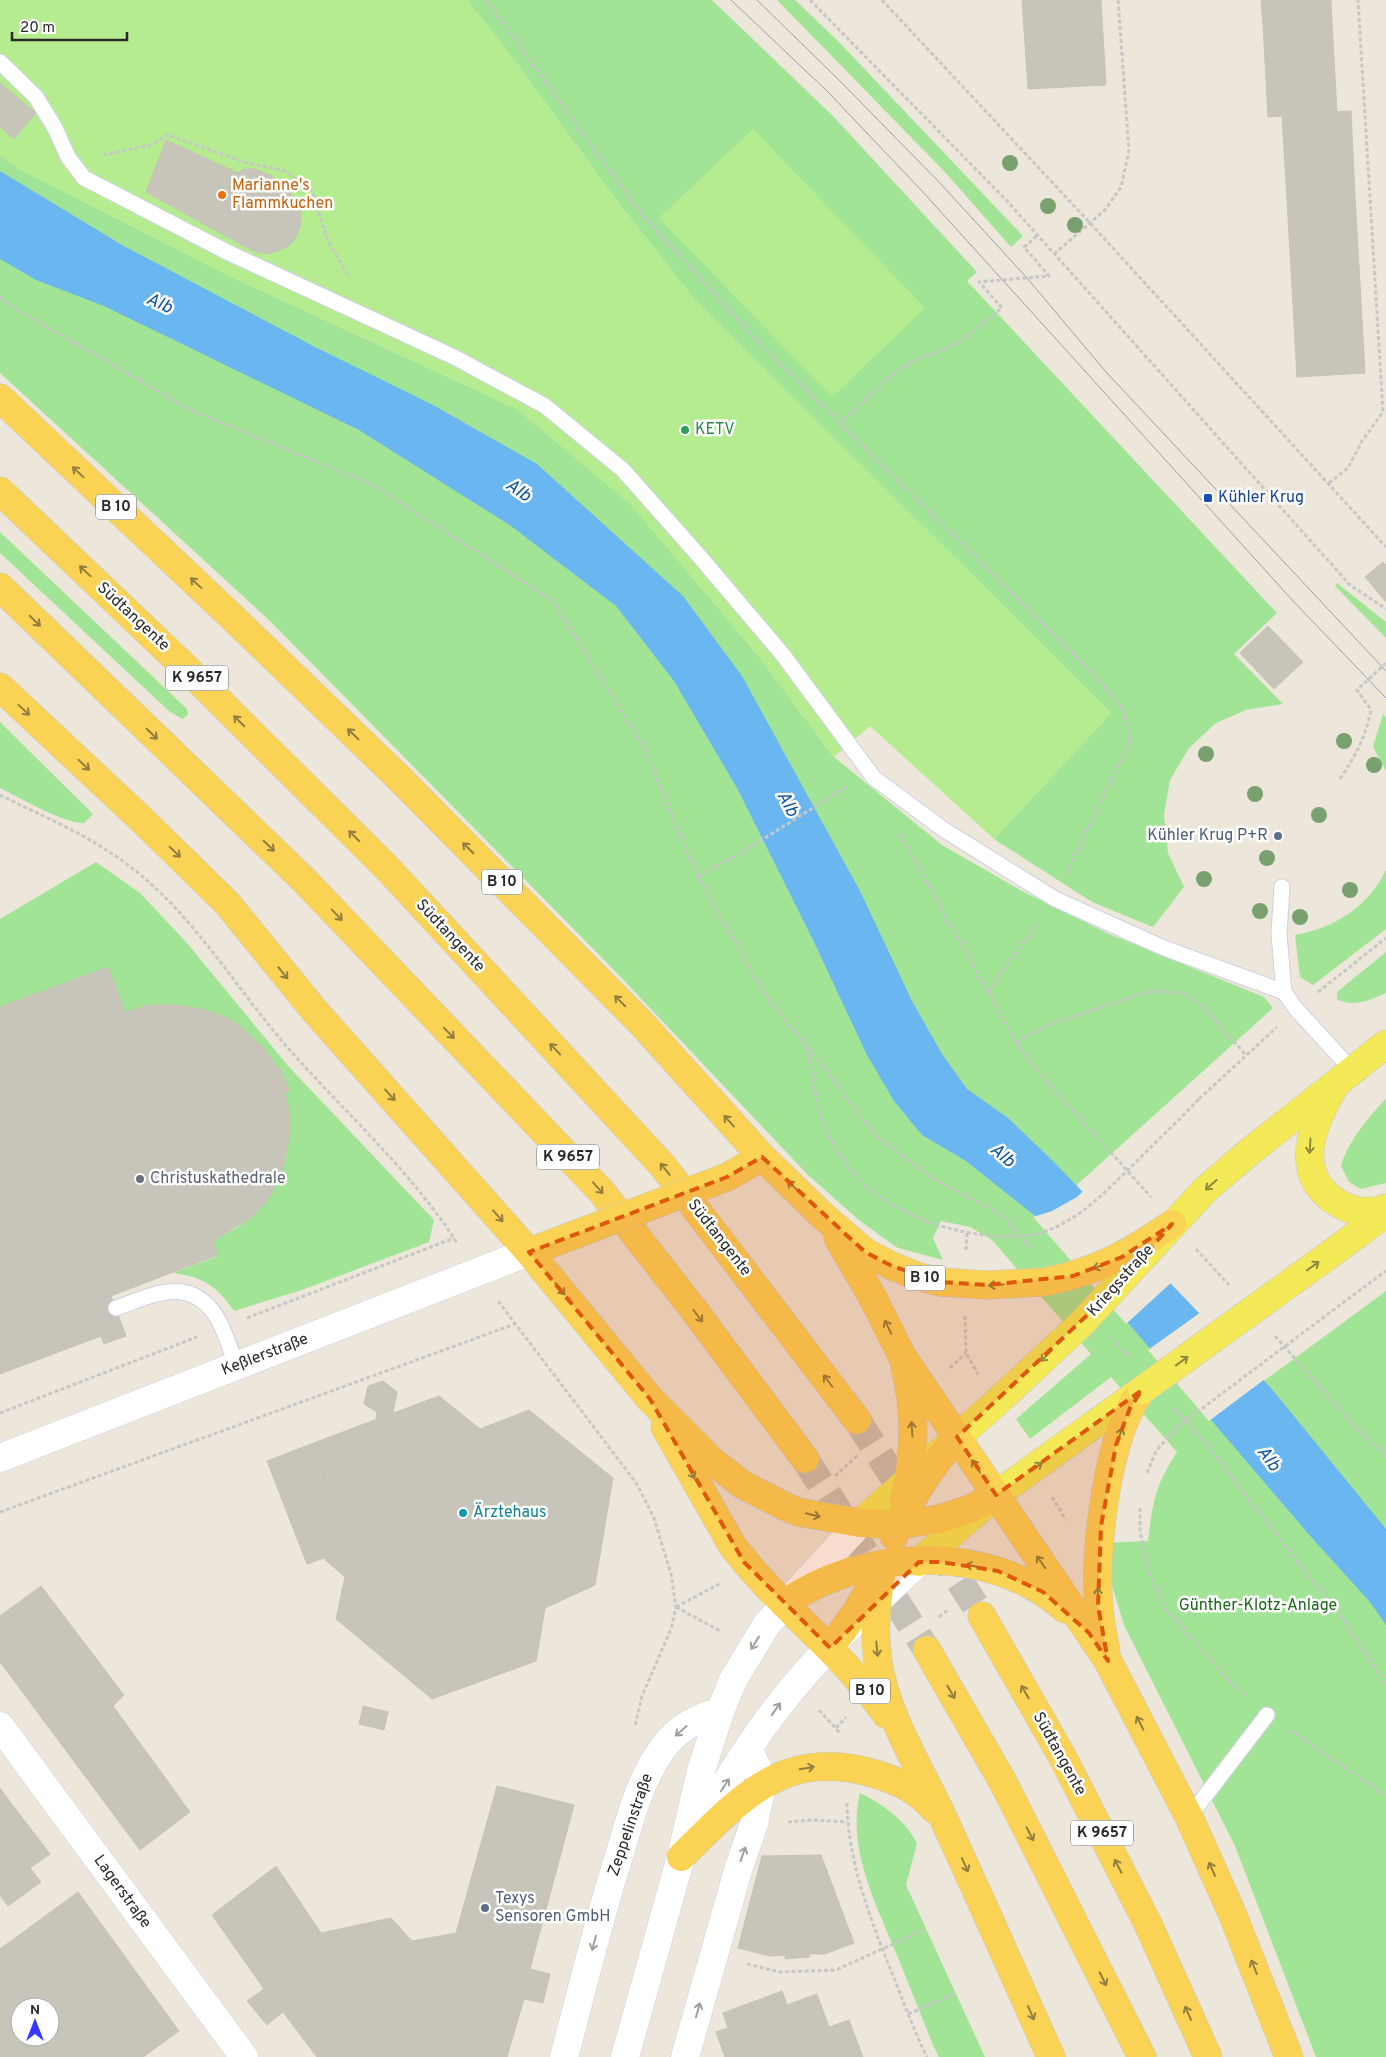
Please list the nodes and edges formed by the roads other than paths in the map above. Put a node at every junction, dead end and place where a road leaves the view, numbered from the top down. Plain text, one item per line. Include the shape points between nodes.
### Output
1 (0, 62) edge
2 (0, 398) edge
3 (0, 491) edge
4 (0, 587) edge
5 (0, 687) edge
6 (1282, 887) dead end
7 (1284, 992) junction
8 (1386, 1044) edge
9 (1344, 1077) junction
10 (762, 1157) junction
11 (1386, 1208) edge
12 (1386, 1213) edge
13 (823, 1216) junction
14 (1172, 1224) junction
15 (529, 1252) junction
16 (116, 1308) dead end
17 (902, 1356) junction
18 (237, 1366) junction
19 (1142, 1390) junction
20 (650, 1399) junction
21 (857, 1420) tunnel mouth
22 (957, 1437) junction
23 (0, 1458) edge
24 (805, 1459) tunnel mouth
25 (910, 1477) junction
26 (996, 1495) junction
27 (860, 1523) junction
28 (899, 1525) junction
29 (919, 1562) junction
30 (883, 1564) junction
31 (877, 1601) junction
32 (784, 1604) junction
33 (982, 1616) tunnel mouth
34 (1089, 1632) junction
35 (830, 1648) junction
36 (927, 1650) tunnel mouth
37 (1108, 1661) junction
38 (720, 1712) junction
39 (1267, 1715) road end
40 (0, 1726) edge
41 (904, 1738) junction
42 (748, 1749) junction
43 (762, 1785) junction
44 (1188, 1817) junction
45 (945, 1820) junction
46 (681, 1857) junction
47 (244, 2057) edge
48 (564, 2057) edge
49 (625, 2057) edge
50 (685, 2057) edge
51 (1051, 2057) edge
52 (1142, 2057) edge
53 (1208, 2057) edge
54 (1290, 2057) edge

1 - 7 lane via 36,98 68,157 84,178 227,252 454,357 545,406 623,470 700,557 783,655 874,778 943,829 1055,899 1164,948
10 -> 2 highway, B 10 via 643,1025 399,778
21 -> 3 highway, Südtangente / K 9657 via 663,1166 389,870 186,668
4 -> 24 highway, K 9657 via 304,880 601,1191
5 -> 15 highway via 227,903 314,1010
6 - 7 lane via 1279,934
7 - 9 lane
8 - 9 main road, Kriegsstraße / B 10
9 -> 11 main road via 1320,1112 1311,1137 1312,1170 1318,1187 1329,1198 1354,1210 1368,1212
9 -> 14 main road, Kriegsstraße / B 10, bridge via 1248,1153
13 -> 10 highway, B 10
10 - 15 highway, bridge via 727,1177
19 -> 12 main road, bridge
14 -> 13 highway, B 10, bridge via 1122,1257 1073,1276 1045,1282 987,1285 940,1282 892,1266 865,1252
17 -> 13 highway via 854,1264
14 -> 22 main road, Kriegsstraße / B 10, bridge via 1082,1323
15 - 18 street, Keßlerstraße
15 -> 20 highway
16 - 18 lane via 157,1294 188,1292 202,1299 217,1317
17 - 22 highway
25 -> 17 highway via 911,1404
18 - 23 street, Keßlerstraße
26 -> 19 main road
37 -> 19 highway via 1098,1606 1101,1526 1116,1445 1130,1408
20 -> 27 highway via 712,1461 743,1485 798,1512
20 -> 32 highway via 732,1545
22 - 25 main road, Kriegsstraße
26 -> 22 highway
22 - 28 highway via 934,1464
25 - 27 main road, Kriegsstraße
25 - 28 highway
26 - 28 highway via 956,1514
26 - 29 main road
34 -> 26 highway
27 - 28 highway
27 - 32 street
28 - 30 highway
29 - 30 highway
29 - 31 street
34 -> 29 highway via 1063,1607 1026,1582 998,1571 969,1565
30 - 31 highway
30 - 32 highway via 844,1573 801,1592
30 - 35 highway via 871,1589
31 - 35 street
31 -> 41 highway via 881,1676
32 - 35 highway, B 10
32 -> 38 street via 752,1648
53 -> 33 highway, Südtangente / K 9657 via 1130,1888 1062,1756
34 - 37 highway
35 - 41 highway, B 10 via 869,1690
42 -> 35 street via 780,1703
36 -> 52 highway via 1003,1782
44 -> 37 highway
38 - 46 street via 701,1771
38 -> 48 street, Zeppelinstraße via 702,1716 690,1724 664,1747 653,1764 634,1807 610,1884
39 - 44 lane
40 - 47 street, Lagerstraße
41 - 45 highway
42 - 43 street
46 -> 42 street
43 -> 45 highway via 804,1768 826,1765 852,1768 908,1786 923,1796
43 - 46 highway
50 -> 43 street via 754,1824
54 -> 44 highway via 1232,1914
45 -> 51 highway
46 - 49 street

